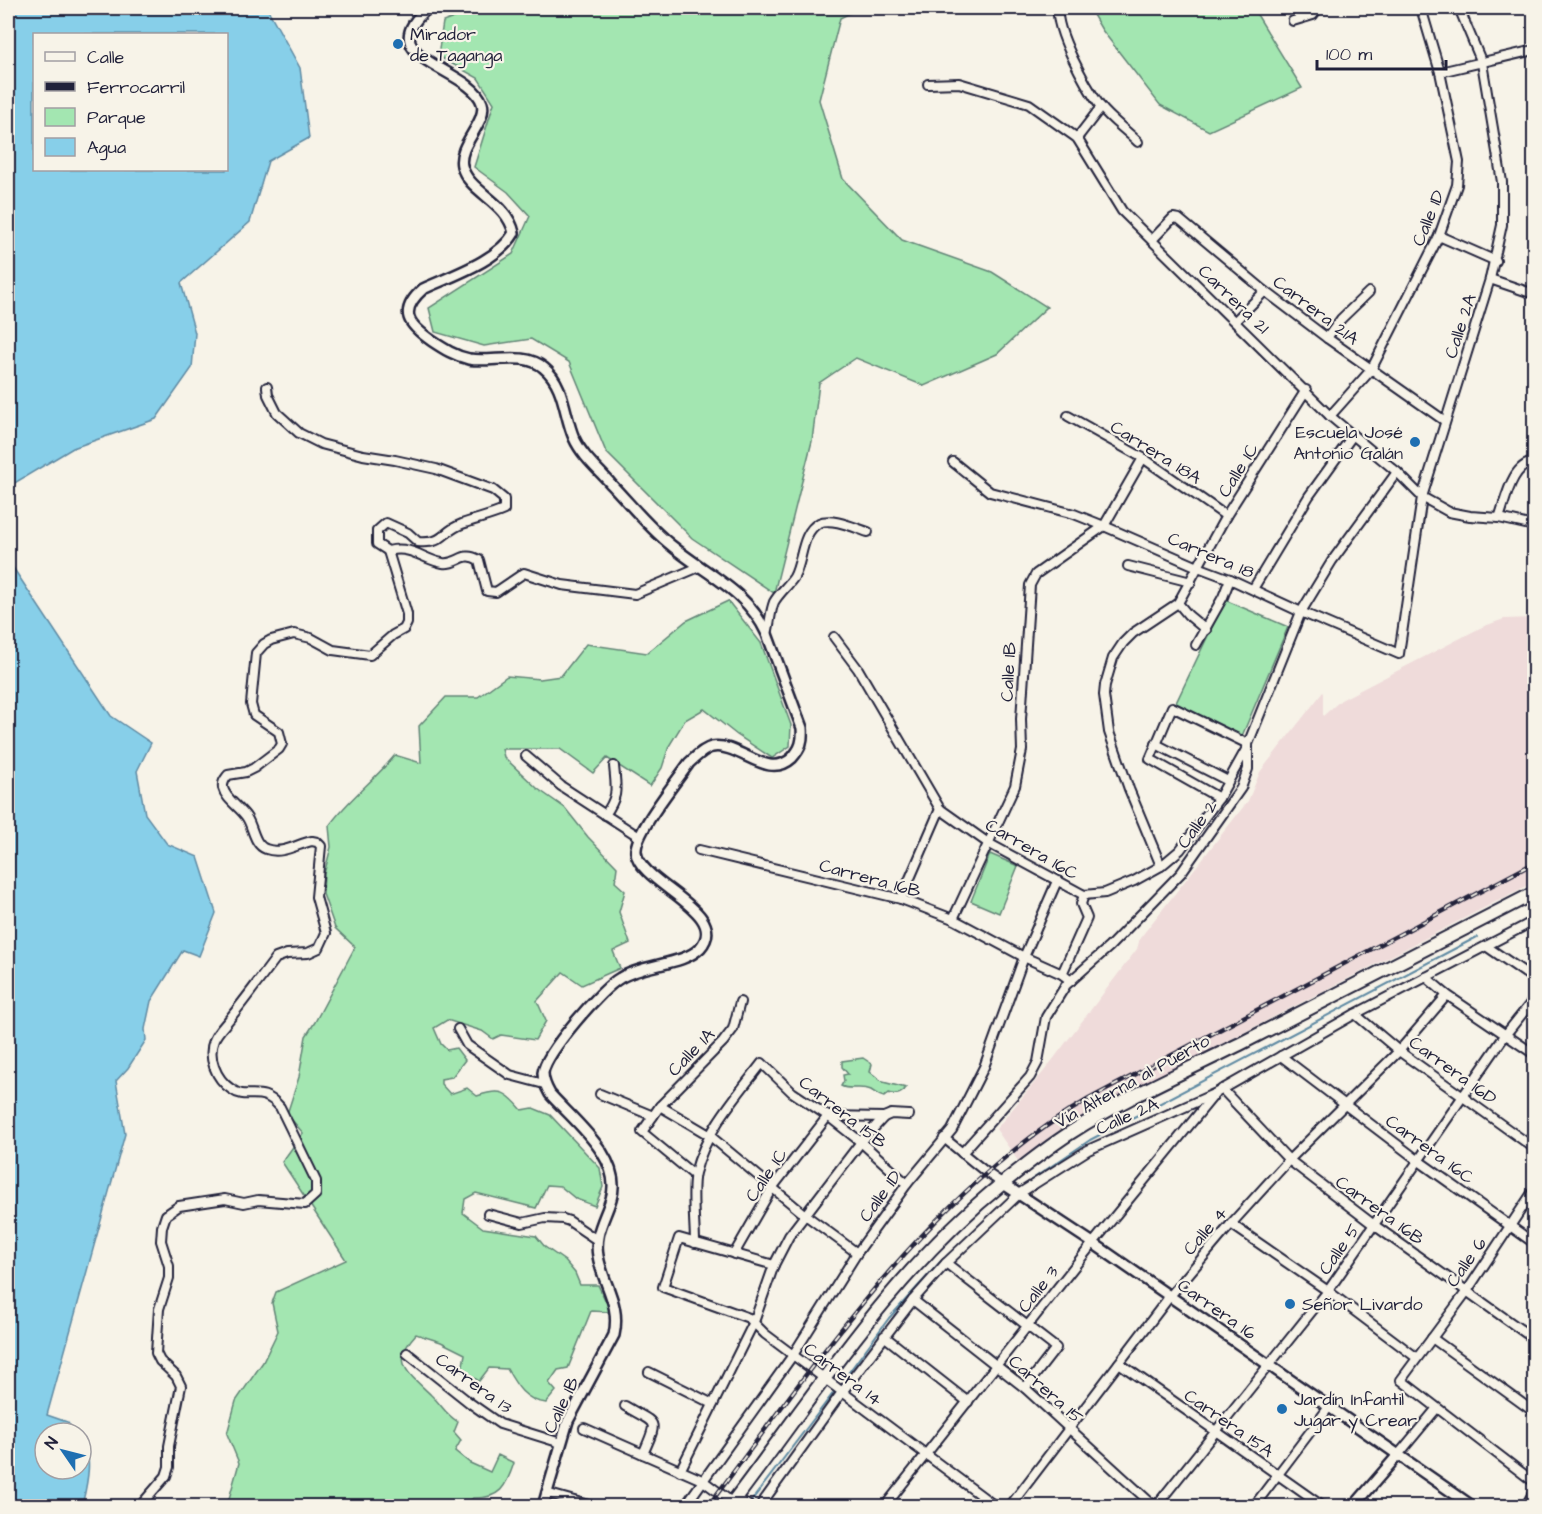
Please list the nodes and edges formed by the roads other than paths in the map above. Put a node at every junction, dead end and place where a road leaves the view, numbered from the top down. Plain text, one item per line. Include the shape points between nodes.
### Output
1 (428, 8) edge
2 (1058, 8) edge
3 (1318, 8) edge
4 (1421, 8) edge
5 (1459, 8) edge
6 (1293, 21) dead end
7 (1534, 50) edge
8 (1482, 63) junction
9 (1440, 72) junction
10 (928, 84) dead end
11 (1101, 107) junction
12 (1077, 138) junction
13 (1138, 142) dead end
14 (1439, 236) junction
15 (1152, 240) junction
16 (1496, 261) junction
17 (1490, 279) junction
18 (1265, 291) junction
19 (1369, 292) dead end
20 (1534, 294) edge
21 (1234, 321) junction
22 (1327, 338) junction
23 (1371, 370) junction
24 (267, 387) dead end
25 (1306, 390) junction
26 (1068, 416) dead end
27 (1330, 416) junction
28 (1445, 421) junction
29 (1353, 435) junction
30 (1143, 459) junction
31 (952, 462) dead end
32 (1534, 462) edge
33 (1397, 472) junction
34 (1422, 497) junction
35 (1226, 516) junction
36 (1499, 518) junction
37 (1104, 525) junction
38 (1534, 526) edge
39 (868, 532) dead end
40 (388, 551) junction
41 (1128, 566) dead end
42 (699, 567) junction
43 (1198, 567) junction
44 (1230, 579) junction
45 (1191, 582) junction
46 (1253, 589) junction
47 (1178, 603) junction
48 (1300, 612) junction
49 (1206, 630) junction
50 (767, 634) junction
51 (834, 637) dead end
52 (1196, 645) dead end
53 (1399, 654) joint
54 (1156, 744) junction
55 (1248, 744) junction
56 (526, 756) dead end
57 (614, 766) dead end
58 (1228, 781) junction
59 (1219, 798) junction
60 (940, 809) junction
61 (605, 815) junction
62 (638, 836) junction
63 (988, 843) junction
64 (699, 850) dead end
65 (1161, 866) junction
66 (1057, 881) junction
67 (1534, 893) edge
68 (1084, 895) junction
69 (901, 899) junction
70 (953, 919) junction
71 (1534, 921) edge
72 (1486, 946) junction
73 (1024, 957) junction
74 (1062, 974) junction
75 (1426, 977) junction
76 (1534, 979) edge
77 (1071, 981) junction
78 (1447, 995) junction
79 (1534, 999) edge
80 (740, 1002) dead end
81 (1355, 1014) junction
82 (458, 1029) dead end
83 (1506, 1034) junction
84 (1399, 1050) junction
85 (1534, 1054) edge
86 (1281, 1056) junction
87 (544, 1084) junction
88 (1219, 1091) junction
89 (600, 1094) dead end
90 (1464, 1097) junction
91 (1345, 1104) junction
92 (660, 1106) junction
93 (909, 1115) dead end
94 (653, 1116) junction
95 (828, 1116) junction
96 (884, 1117) junction
97 (709, 1136) junction
98 (944, 1138) junction
99 (861, 1142) junction
100 (1534, 1148) edge
101 (962, 1153) junction
102 (1289, 1161) junction
103 (1419, 1161) junction
104 (694, 1175) junction
105 (907, 1184) junction
106 (772, 1188) junction
107 (1012, 1189) junction
108 (1534, 1190) edge
109 (488, 1214) dead end
110 (804, 1214) junction
111 (1231, 1224) junction
112 (1374, 1225) junction
113 (1511, 1226) junction
114 (597, 1240) junction
115 (695, 1243) junction
116 (1093, 1243) junction
117 (1534, 1243) edge
118 (857, 1253) junction
119 (734, 1254) junction
120 (946, 1263) junction
121 (774, 1265) junction
122 (1467, 1291) junction
123 (1328, 1292) junction
124 (1170, 1296) junction
125 (913, 1300) junction
126 (754, 1322) junction
127 (1028, 1326) junction
128 (884, 1336) junction
129 (1432, 1338) junction
130 (1534, 1339) edge
131 (407, 1353) dead end
132 (793, 1355) junction
133 (1417, 1358) junction
134 (1119, 1363) junction
135 (997, 1365) junction
136 (1269, 1365) junction
137 (649, 1372) dead end
138 (834, 1386) junction
139 (1025, 1388) junction
140 (968, 1402) junction
141 (713, 1404) junction
142 (625, 1406) dead end
143 (1329, 1407) junction
144 (1437, 1408) junction
145 (1534, 1412) edge
146 (584, 1428) dead end
147 (1069, 1429) junction
148 (1216, 1432) junction
149 (561, 1443) junction
150 (642, 1454) junction
151 (926, 1454) junction
152 (1398, 1455) junction
153 (681, 1471) junction
154 (1277, 1475) junction
155 (702, 1480) junction
156 (1534, 1482) edge
157 (546, 1493) junction
158 (1534, 1493) edge
159 (739, 1503) edge
160 (140, 1506) edge
161 (543, 1506) edge
162 (592, 1506) edge
163 (684, 1506) edge
164 (760, 1506) edge
165 (885, 1506) edge
166 (995, 1506) edge
167 (1010, 1506) edge
168 (1155, 1506) edge
169 (1254, 1506) edge
170 (1322, 1506) edge
171 (1354, 1506) edge
172 (1472, 1506) edge
173 (1527, 1506) edge

1 - 42 street via 415,19 409,36 412,46 421,57 478,94 483,105 481,116 461,164 466,176 503,210 514,233 508,244 492,256 414,297 409,306 409,321 416,330 457,356 471,360 531,361 543,366 558,388 574,438 583,453 647,524
2 - 11 street via 1070,54
3 - 6 street via 1313,15
4 - 9 street, Calle 1D
5 - 8 street, Calle 2A
7 - 8 street
8 - 9 street
8 - 16 street, Calle 2A via 1502,182 1502,225
9 - 14 street, Calle 1D via 1459,162 1457,185
10 - 12 street, Carrera 21 via 959,83 1029,104
11 - 12 street
11 - 13 street
12 - 15 street, Carrera 21 via 1122,211
14 - 16 street
14 - 23 street, Calle 1D
15 - 18 street, Carrera 21A via 1173,218 1179,219
15 - 21 street, Carrera 21
16 - 17 street, Calle 2A
17 - 20 street
17 - 28 street, Calle 2A
18 - 21 street
18 - 22 street, Carrera 21A
19 - 22 street
21 - 25 street, Carrera 21
22 - 23 street, Carrera 21A
23 - 27 street, Calle 1D
23 - 28 street, Carrera 21A
24 - 40 street via 277,413 299,433 321,444 436,470 493,490 504,499 504,510 460,525 434,542 418,542 386,523 377,531 377,544
25 - 27 street, Carrera 21
25 - 35 street, Calle 1C
26 - 30 street, Carrera 18A
27 - 29 street, Carrera 21
28 - 34 street, Calle 2A
29 - 33 street, Carrera 21
29 - 46 street via 1309,496
30 - 35 street, Carrera 18A
30 - 37 street, Calle 1B
31 - 37 street, Carrera 18 via 990,492
32 - 36 street via 1515,475
33 - 34 street, Carrera 21
33 - 48 street, Calle 2
34 - 36 street, Carrera 21 via 1449,512
34 - 53 street, Calle 2A
35 - 43 street, Calle 1C
36 - 38 street, Carrera 21
37 - 43 street, Carrera 18
37 - 63 street, Calle 1B via 1036,574 1030,585 1021,765
39 - 50 street via 829,521 808,533 795,573 775,600
40 - 42 street via 420,553 449,563 471,556 479,560 487,591 492,593 524,573 562,585 635,594
40 - 160 street via 407,614 404,629 370,655 333,650 294,634 264,644 256,654 251,704 254,715 279,732 282,744 254,768 228,775 223,787 265,849 282,851 312,841 321,846 316,897 326,933 319,948 276,958 214,1039 210,1057 216,1071 237,1094 264,1094 280,1107 316,1181 316,1194 305,1204 225,1199 179,1206 166,1215 161,1241 169,1278 159,1309 156,1353 181,1386 169,1446 170,1467
41 - 45 street
42 - 50 street via 749,604
43 - 44 street, Carrera 18
43 - 45 street, Calle 1C
44 - 46 street, Carrera 18
44 - 49 street
45 - 47 street, Calle 1C
46 - 48 street, Carrera 18
47 - 49 street
47 - 65 street via 1123,643 1113,658 1104,696 1109,732
48 - 53 street, Carrera 18
48 - 55 street, Calle 2
49 - 52 street
50 - 62 street via 802,728 799,751 787,762 776,765 724,747 700,753
51 - 60 street, Carrera 16C via 858,669
54 - 55 street via 1172,707
54 - 58 street
54 - 59 street via 1150,759
55 - 58 street, Carrera 16C
55 - 77 street, Calle 2 via 1248,769 1241,788 1180,873
56 - 61 street via 561,786
57 - 61 street via 616,796
58 - 59 street, Carrera 16C
59 - 65 street, Carrera 16C via 1180,850
60 - 63 street, Carrera 16C
60 - 69 street
61 - 62 street
62 - 87 street via 639,863 696,910 706,937 693,954 642,967 618,979 558,1044 543,1071
63 - 66 street, Carrera 16C
63 - 70 street, Calle 1B
64 - 69 street, Carrera 16B
65 - 68 street, Carrera 16C via 1105,893
66 - 68 street, Carrera 16C
66 - 73 street, Calle 1D
67 - 107 main road, Vía Alterna al Puerto via 1069,1133
68 - 74 street via 1080,901 1087,918
69 - 70 street, Carrera 16B
70 - 73 street, Carrera 16B
71 - 72 street
72 - 75 street, Calle 2A
72 - 76 street
73 - 74 street, Carrera 16B
73 - 98 street, Calle 1D via 984,1067 952,1130
74 - 77 street, Carrera 16B
75 - 78 street
75 - 81 street, Calle 2A
77 - 101 street, Calle 2 via 1046,1017 1038,1062 1030,1077
78 - 83 street
78 - 84 street, Calle 4
79 - 83 street, Calle 5
80 - 92 street, Calle 1A via 733,1029
81 - 84 street, Carrera 16D
81 - 86 street, Calle 2A
82 - 87 street via 467,1045 510,1075
83 - 85 street
83 - 90 street, Calle 5
84 - 90 street, Carrera 16D
84 - 91 street, Calle 4
86 - 88 street, Calle 2A
86 - 91 street, Carrera 16C
87 - 114 street via 599,1147 611,1169 615,1185
88 - 102 street, Carrera 16B
88 - 107 street, Calle 2A
88 - 116 street, Calle 3
89 - 94 street
90 - 100 street, Carrera 16D
90 - 103 street, Calle 5
91 - 102 street, Calle 4
91 - 103 street, Carrera 16C
92 - 94 street, Calle 1A
92 - 97 street
93 - 96 street
94 - 104 street, Calle 1A via 642,1132
95 - 96 street
95 - 97 street, Carrera 15B via 792,1092 762,1063
95 - 99 street, Carrera 15B
95 - 106 street, Calle 1C
96 - 99 street
97 - 104 street
97 - 106 street
98 - 101 street, Carrera 16
98 - 105 street, Calle 1D
99 - 105 street, Carrera 15B
99 - 110 street
101 - 107 street, Carrera 16
102 - 111 street, Calle 4
102 - 112 street, Carrera 16B
103 - 112 street, Calle 5
103 - 113 street, Carrera 16C
104 - 115 street
105 - 118 street, Calle 1D
106 - 110 street
106 - 119 street, Calle 1C
107 - 116 street, Carrera 16
107 - 120 street, Calle 2A
107 - 138 main road, Vía Alterna al Puerto via 952,1228 910,1272
108 - 113 street, Calle 6
109 - 114 street via 522,1223 563,1219
110 - 118 street
110 - 121 street
111 - 123 street
111 - 124 street, Calle 4
112 - 122 street, Carrera 16B
112 - 123 street, Calle 5
113 - 117 street, Carrera 16C
113 - 122 street, Calle 6
114 - 149 street, Calle 1B via 598,1257 617,1320 614,1335 568,1421
115 - 119 street
115 - 126 street, Carrera 14 via 679,1238 663,1287
116 - 124 street, Carrera 16
116 - 127 street, Calle 3
118 - 132 street, Calle 1D
119 - 121 street
120 - 125 street, Calle 2A
120 - 127 street
121 - 126 street
122 - 129 street, Calle 6
122 - 130 street, Carrera 16B
123 - 133 street
123 - 136 street, Calle 5
124 - 134 street, Calle 4
124 - 136 street, Carrera 16
125 - 128 street, Calle 2A
125 - 135 street, Carrera 15
126 - 132 street, Carrera 14
126 - 141 street
127 - 135 street, Calle 3
127 - 139 street via 1056,1348
128 - 138 street, Calle 2A
128 - 140 street
129 - 133 street, Calle 6
129 - 145 street
131 - 149 street, Carrera 13 via 500,1424
132 - 138 street, Carrera 14
132 - 155 street, Calle 1D
133 - 144 street, Calle 6 via 1401,1380
134 - 147 street, Calle 4
134 - 148 street, Carrera 15A
135 - 139 street, Carrera 15
135 - 140 street, Calle 3
136 - 143 street, Carrera 16
136 - 148 street, Calle 5
137 - 141 street
138 - 151 street, Carrera 14
138 - 159 main road, Vía Alterna al Puerto
138 - 164 street, Calle 2A
139 - 147 street, Carrera 15
140 - 151 street, Calle 3
141 - 153 street
142 - 150 street via 654,1425
143 - 152 street, Carrera 16
143 - 154 street
144 - 152 street
144 - 156 street
146 - 150 street
147 - 167 street, Calle 4
147 - 168 street, Carrera 15
148 - 154 street, Carrera 15A
148 - 168 street, Calle 5
149 - 157 street, Calle 1B
150 - 153 street
151 - 165 street, Calle 3
151 - 166 street, Carrera 14
152 - 171 street
152 - 172 street, Carrera 16
153 - 155 street
154 - 169 street
154 - 170 street, Carrera 15A
155 - 159 street
155 - 163 street, Calle 1D
157 - 161 street, Calle 1B
157 - 162 street
158 - 173 street

